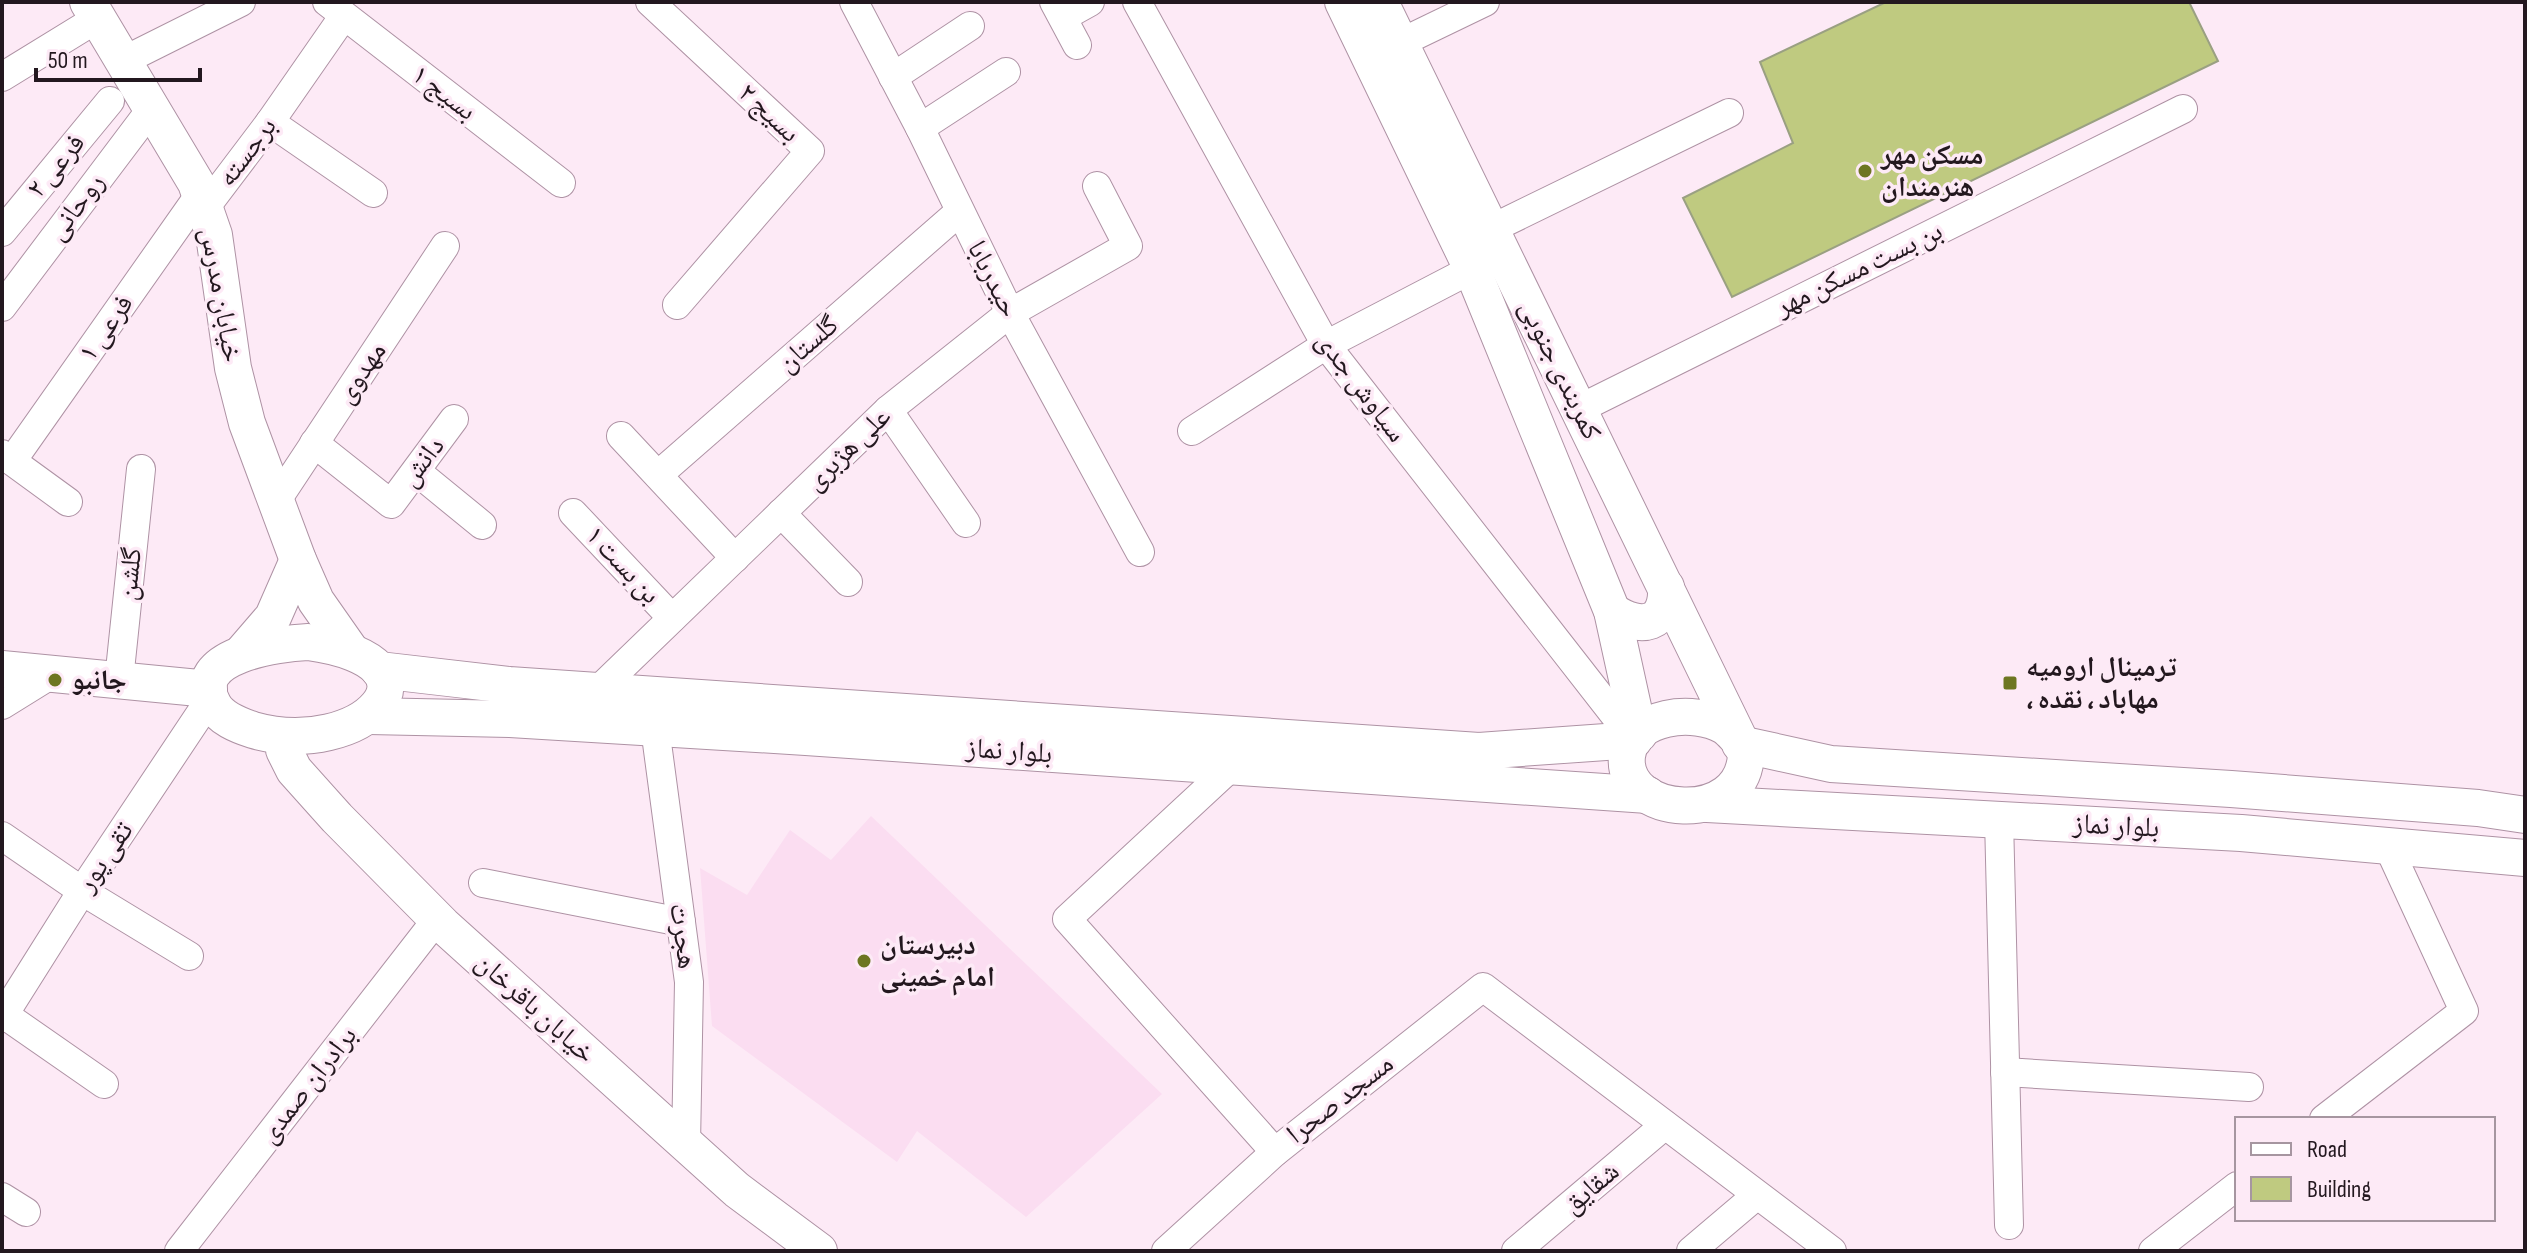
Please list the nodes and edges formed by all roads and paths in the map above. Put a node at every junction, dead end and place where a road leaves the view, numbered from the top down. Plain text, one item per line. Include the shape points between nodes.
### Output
1 (241, 2) edge
2 (650, 2) edge
3 (1090, 2) edge
4 (1137, 2) edge
5 (1343, 2) edge
6 (1380, 2) edge
7 (1485, 2) edge
8 (858, 5) edge
9 (335, 9) edge
10 (93, 10) edge
11 (1058, 10) edge
12 (970, 26) dead end
13 (1400, 43) junction
14 (1077, 45) dead end
15 (123, 61) junction
16 (1006, 72) dead end
17 (2, 77) edge
18 (893, 77) junction
19 (110, 101) dead end
20 (152, 108) junction
21 (2183, 109) dead end
22 (1729, 113) dead end
23 (270, 122) junction
24 (920, 128) junction
25 (561, 183) dead end
26 (1097, 186) dead end
27 (373, 193) dead end
28 (202, 201) junction
29 (959, 212) junction
30 (1491, 229) junction
31 (2, 232) edge
32 (445, 246) dead end
33 (1472, 269) junction
34 (677, 305) dead end
35 (2, 307) edge
36 (1010, 313) junction
37 (1326, 345) junction
38 (1579, 409) junction
39 (888, 410) junction
40 (454, 419) dead end
41 (1192, 431) dead end
42 (621, 436) dead end
43 (314, 443) junction
44 (7, 457) edge
45 (141, 469) dead end
46 (416, 471) junction
47 (658, 475) junction
48 (277, 500) junction
49 (68, 502) dead end
50 (573, 513) dead end
51 (781, 513) junction
52 (966, 523) dead end
53 (482, 525) dead end
54 (1140, 552) dead end
55 (735, 558) junction
56 (298, 560) junction
57 (848, 582) dead end
58 (1666, 587) junction
59 (1612, 611) junction
60 (672, 618) junction
61 (242, 653) junction
62 (365, 661) junction
63 (2, 669) edge
64 (52, 674) junction
65 (459, 679) junction
66 (119, 680) junction
67 (597, 691) junction
68 (210, 694) junction
69 (2, 705) edge
70 (369, 716) junction
71 (465, 718) junction
72 (655, 728) junction
73 (286, 736) junction
74 (1637, 737) junction
75 (1739, 741) junction
76 (1544, 745) junction
77 (1831, 764) junction
78 (1231, 767) junction
79 (1554, 789) junction
80 (1648, 795) junction
81 (1707, 804) junction
82 (1828, 810) junction
83 (2523, 813) edge
84 (1999, 819) junction
85 (2, 836) edge
86 (2387, 844) junction
87 (2525, 858) edge
88 (483, 883) dead end
89 (82, 891) junction
90 (437, 919) junction
91 (681, 922) junction
92 (189, 956) dead end
93 (3, 1015) edge
94 (2005, 1072) junction
95 (104, 1084) dead end
96 (2249, 1087) dead end
97 (2327, 1117) edge
98 (1665, 1125) junction
99 (686, 1145) junction
100 (1275, 1152) junction
101 (2235, 1188) edge
102 (1757, 1195) junction
103 (2009, 1225) dead end
104 (179, 1251) edge
105 (819, 1251) edge
106 (1166, 1251) edge
107 (1516, 1251) edge
108 (1691, 1251) edge
109 (1832, 1251) edge
110 (2153, 1251) edge

1 - 15 street
2 - 34 street, بسیج ۲ via 810,151
3 - 11 street
4 - 37 street, سیاوش جدی
5 - 33 main road, کمربندی جنوبی
6 - 13 main road, کمربندی جنوبی
7 - 13 street
8 - 18 street, حیدربابا
9 - 23 street, برجسته
9 - 25 street, بسیج ۱
10 - 15 main road, خیابان مدرس
10 - 17 street
11 - 14 street
12 - 18 street
13 - 30 main road, کمربندی جنوبی
15 - 20 main road, خیابان مدرس
16 - 24 street
18 - 24 street, حیدربابا
19 - 31 street, فرعی ۲
20 - 28 main road, خیابان مدرس
20 - 35 street, روحانی
21 - 38 street, بن بست مسکن مهر
22 - 30 street
23 - 27 street
23 - 28 street, برجسته
24 - 29 street, حیدربابا
26 - 36 street, علی هژبری via 1128,246
28 - 44 street, فرعی ۱
28 - 48 main road, خیابان مدرس via 214,235 233,368 247,423
29 - 36 street, حیدربابا
29 - 47 street, گلستان
30 - 38 main road, کمربندی جنوبی
32 - 43 street, مهدوی
33 - 37 street
33 - 59 main road, کمربندی جنوبی
36 - 39 street, علی هژبری
36 - 54 street, حیدربابا
37 - 41 street
37 - 74 street, سیاوش جدی
38 - 58 main road, کمربندی جنوبی
39 - 51 street, علی هژبری
39 - 52 street
40 - 46 street, دانش
42 - 47 street
43 - 46 street, دانش via 391,504
43 - 48 street, مهدوی
44 - 49 street
45 - 66 street, گلشن
46 - 53 street
47 - 55 street
48 - 56 main road, خیابان مدرس
50 - 60 street, بن بست ۱
51 - 55 street, علی هژبری
51 - 57 street
55 - 60 street, علی هژبری
56 - 61 main road via 273,617
56 - 62 main road, خیابان مدرس via 316,601
58 - 59 main road via 1659,616 1644,624 1628,622
58 - 75 main road, کمربندی جنوبی
59 - 74 main road, کمربندی جنوبی
60 - 67 street, علی هژبری
61 - 62 main road, بلوار نماز via 308,642
61 - 68 main road via 215,672
62 - 65 main road, بلوار نماز
62 - 70 main road via 386,682 386,694
63 - 64 main road
64 - 66 main road
64 - 69 street
65 - 67 main road, بلوار نماز
65 - 71 main road via 447,689 445,702
66 - 68 main road
67 - 76 main road, بلوار نماز via 1479,751
68 - 73 main road via 215,708 227,718
68 - 89 street, تقی پور
70 - 71 main road, بلوار نماز
70 - 73 main road via 332,732
71 - 72 main road, بلوار نماز
72 - 78 main road, بلوار نماز
72 - 91 street, هجرت
73 - 90 main road, خیابان باقرخان via 284,750 294,770
74 - 75 main road via 1648,726 1687,717 1725,727
74 - 76 main road, بلوار نماز
74 - 80 main road via 1627,753 1627,769
75 - 77 main road, بلوار نماز
75 - 81 main road via 1746,753 1745,770 1725,796
76 - 79 main road via 1565,766 1564,779
77 - 82 main road via 1813,783 1815,795
77 - 83 main road, بلوار نماز
78 - 79 main road, بلوار نماز
78 - 100 street, مسجد صحرا via 1067,919
79 - 80 main road, بلوار نماز
80 - 81 main road via 1666,804
81 - 82 main road, بلوار نماز
82 - 84 main road, بلوار نماز
84 - 86 main road, بلوار نماز
84 - 94 street
85 - 89 street
86 - 87 main road, بلوار نماز
86 - 97 street via 2464,1011
88 - 91 street
89 - 92 street
89 - 93 street, تقی پور
90 - 99 main road, خیابان باقرخان
90 - 104 street, برادران صمدی
91 - 99 street, هجرت via 689,982
93 - 95 street
94 - 96 street
94 - 103 street
98 - 100 street, مسجد صحرا via 1483,987
98 - 102 street, مسجد صحرا
98 - 107 street, شقایق
99 - 105 main road, خیابان باقرخان
100 - 106 street
101 - 110 street
102 - 108 street
102 - 109 street, مسجد صحرا

